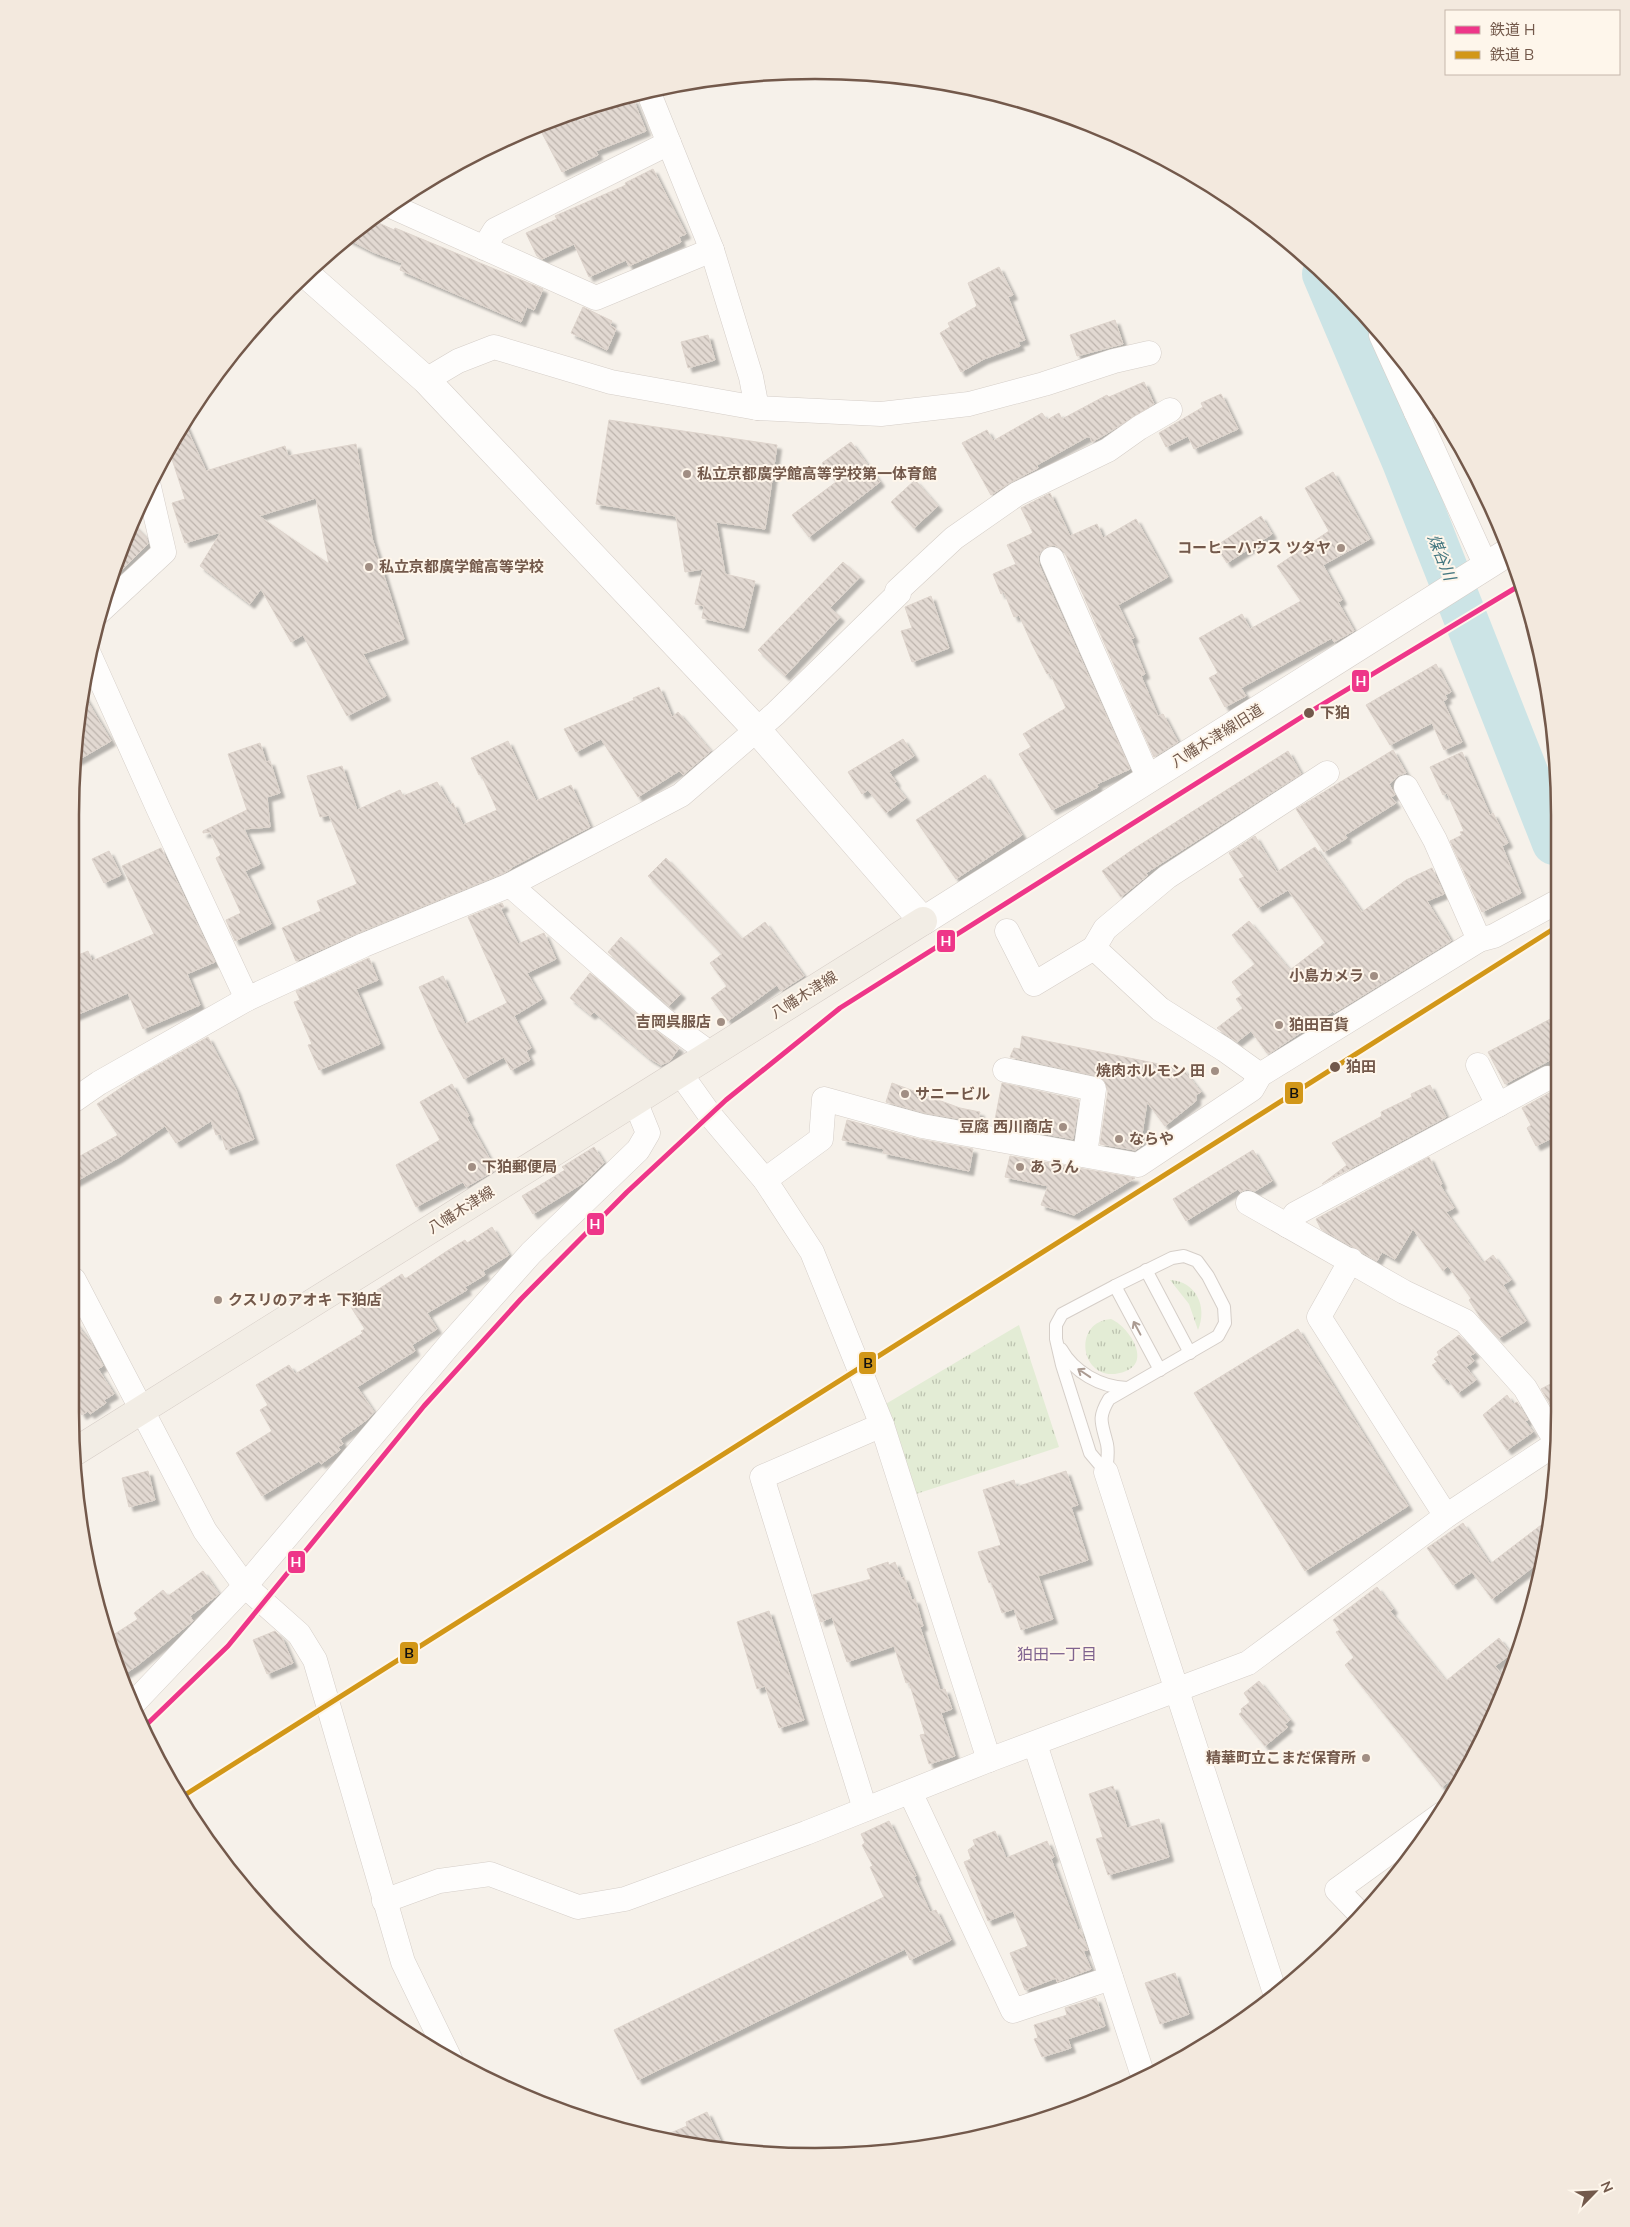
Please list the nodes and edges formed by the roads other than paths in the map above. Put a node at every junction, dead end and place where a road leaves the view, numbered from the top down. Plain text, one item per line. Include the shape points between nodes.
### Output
1 (651, 98) edge
2 (670, 143) junction
3 (398, 209) edge
4 (484, 248) junction
5 (712, 250) junction
6 (311, 278) edge
7 (1149, 353) dead end
8 (426, 380) junction
9 (1412, 384) edge
10 (1425, 407) edge
11 (757, 408) junction
12 (1170, 410) dead end
13 (151, 497) edge
14 (1503, 555) edge
15 (1052, 559) dead end
16 (1480, 570) junction
17 (111, 601) edge
18 (94, 666) edge
19 (757, 730) junction
20 (1327, 773) dead end
21 (1149, 779) junction
22 (1406, 787) dead end
23 (510, 885) junction
24 (1551, 906) edge
25 (923, 921) junction
26 (1007, 931) dead end
27 (1479, 940) junction
28 (1094, 948) junction
29 (247, 999) junction
30 (711, 1054) junction
31 (1478, 1065) dead end
32 (1005, 1070) dead end
33 (680, 1072) junction
34 (1260, 1075) junction
35 (1548, 1078) dead end
36 (79, 1097) edge
37 (636, 1100) junction
38 (1498, 1105) junction
39 (1084, 1155) junction
40 (765, 1180) junction
41 (1248, 1203) dead end
42 (1288, 1226) junction
43 (1351, 1260) junction
44 (1146, 1270) junction
45 (1115, 1286) junction
46 (79, 1289) edge
47 (1056, 1339) junction
48 (1190, 1353) junction
49 (1160, 1370) junction
50 (1127, 1388) junction
51 (142, 1410) junction
52 (882, 1426) junction
53 (1551, 1428) edge
54 (1550, 1438) edge
55 (80, 1449) edge
56 (1106, 1472) junction
57 (1446, 1516) junction
58 (245, 1586) junction
59 (1177, 1689) junction
60 (137, 1699) edge
61 (1035, 1744) junction
62 (989, 1760) junction
63 (910, 1792) junction
64 (865, 1809) junction
65 (1421, 1829) edge
66 (384, 1901) junction
67 (1357, 1910) edge
68 (1111, 1978) junction
69 (1273, 1988) edge
70 (447, 2050) edge
71 (1142, 2072) edge

1 - 2 street
2 - 4 street via 495,230
2 - 5 street
3 - 4 street
4 - 5 street via 596,298
5 - 11 street via 751,377
6 - 8 street
7 - 11 street via 969,404 881,414
8 - 11 street via 458,361 494,347 611,382
8 - 19 street
9 - 10 street
10 - 16 street
12 - 19 street via 1108,450 1017,494 954,538
13 - 17 street via 164,552
14 - 16 street, 八幡木津線旧道
15 - 21 street
16 - 21 street, 八幡木津線旧道
18 - 29 street
19 - 23 street via 681,795
19 - 25 street
20 - 28 street via 1167,877 1105,929
21 - 25 street, 八幡木津線旧道
22 - 27 street via 1435,840
23 - 29 street via 364,945
23 - 30 street via 656,1013
24 - 27 street via 1494,936
25 - 30 main road, 八幡木津線
26 - 28 street via 1034,984
27 - 34 street
28 - 34 street via 1160,1009
29 - 36 street
30 - 33 main road, 八幡木津線
31 - 38 street
32 - 39 street via 1094,1088
33 - 37 main road, 八幡木津線
33 - 40 street via 710,1115
34 - 39 street via 1252,1089 1138,1165
35 - 38 street
37 - 51 main road, 八幡木津線
37 - 58 street via 648,1133 638,1150 531,1253
38 - 42 street via 1295,1214
39 - 40 street via 922,1126 824,1099 822,1139
40 - 52 street via 812,1252
41 - 42 street
42 - 43 street
43 - 53 street via 1404,1292 1465,1321 1525,1388
43 - 57 street via 1319,1317
44 - 45 lane
44 - 48 lane
44 - 48 lane via 1184,1256 1198,1261 1208,1276 1224,1307 1225,1323 1218,1336
45 - 47 lane via 1062,1314 1056,1325
49 -> 45 lane
46 - 51 street
50 -> 47 lane via 1099,1383 1080,1372
47 - 56 lane via 1090,1453
48 - 49 lane
49 - 50 lane
50 - 56 lane via 1110,1399 1102,1412 1101,1424 1108,1446
51 - 55 main road, 八幡木津線
51 - 58 street via 205,1531
52 - 62 street
52 - 64 street via 762,1477
54 - 57 street
56 - 59 street
57 - 59 street via 1253,1660
58 - 60 street
58 - 66 street via 299,1634 315,1660
59 - 61 street
59 - 69 street
61 - 62 street
61 - 68 street
62 - 63 street
63 - 64 street
63 - 68 street via 1013,2012
64 - 66 street via 625,1899 578,1907 490,1874 439,1881
65 - 67 street via 1337,1890
66 - 70 street via 403,1962
68 - 71 street

